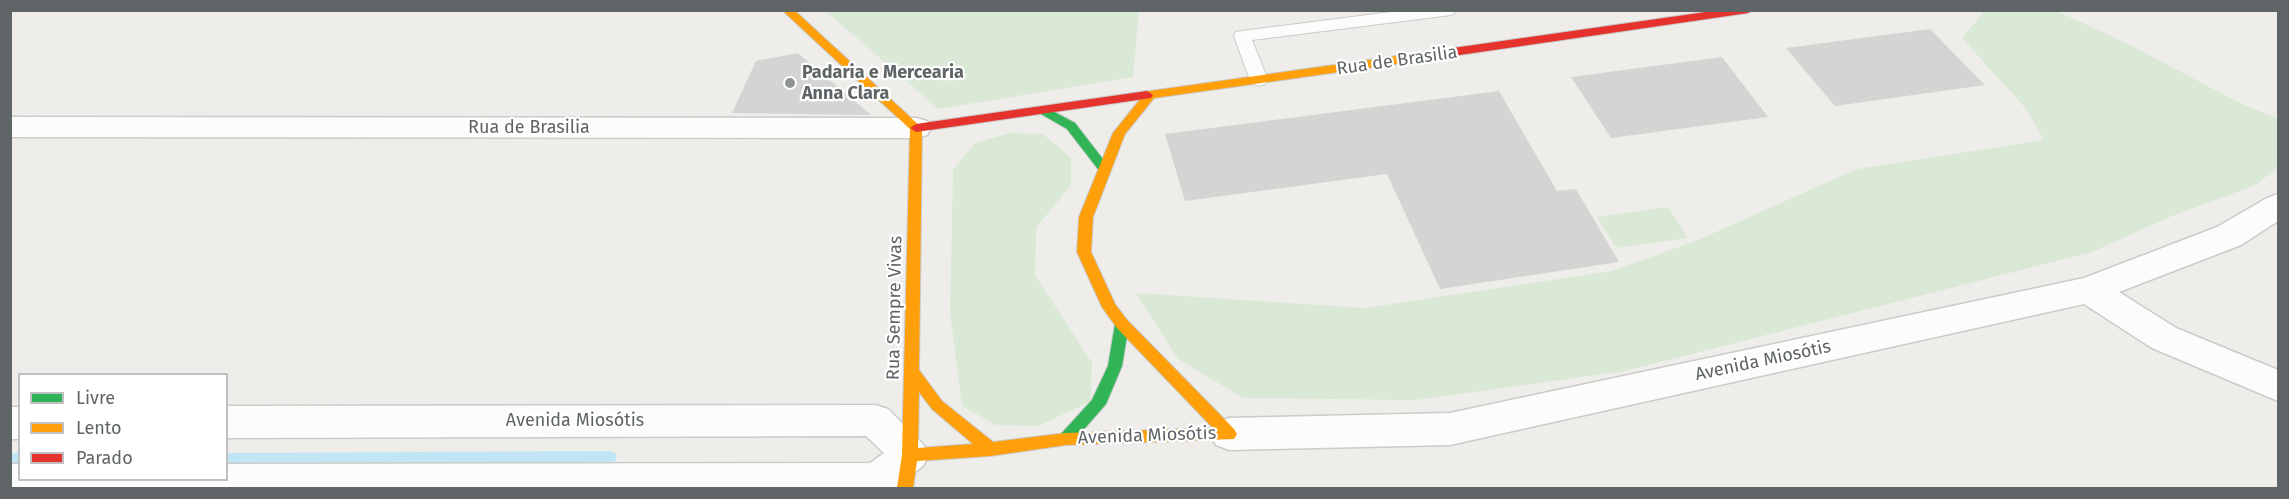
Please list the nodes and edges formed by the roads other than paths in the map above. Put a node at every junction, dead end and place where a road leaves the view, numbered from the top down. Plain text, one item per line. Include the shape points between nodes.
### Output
1 (787, 10) edge
2 (1451, 10) edge
3 (1748, 10) edge
4 (1259, 80) junction
5 (1149, 97) junction
6 (1046, 111) junction
7 (990, 118) junction
8 (10, 127) edge
9 (916, 128) junction
10 (956, 136) dead end
11 (929, 158) dead end
12 (1105, 170) junction
13 (915, 171) junction
14 (2278, 206) edge
15 (2089, 290) junction
16 (1122, 324) junction
17 (912, 372) junction
18 (2278, 386) edge
19 (228, 422) edge
20 (1229, 434) junction
21 (1066, 439) junction
22 (990, 449) junction
23 (907, 472) edge
24 (10, 482) edge

1 - 9 street
2 - 4 lane via 1242,36
3 - 4 street, Rua de Brasilia
4 - 5 street, Rua de Brasilia
5 - 6 street, Rua de Brasilia
5 - 12 street, Avenida Miosótis via 1119,133
6 - 7 street, Rua de Brasilia
6 - 12 street via 1071,126
7 - 9 street, Rua de Brasilia
7 - 10 street
8 - 9 street, Rua de Brasilia
9 - 13 street, Rua Sempre Vivas
11 - 13 street
12 - 16 street, Avenida Miosótis via 1086,217 1084,252 1108,307
13 - 17 street, Rua Sempre Vivas
14 - 15 street, Avenida Miosótis via 2229,236
15 - 18 street via 2164,338
15 - 20 street, Avenida Miosótis via 1450,429
16 - 20 street, Avenida Miosótis
16 - 21 street, Avenida Miosótis via 1115,366 1098,404
17 - 22 street via 937,405
17 - 23 street, Rua Sempre Vivas
19 - 23 street, Avenida Miosótis via 875,420
20 - 21 street, Avenida Miosótis
21 - 22 street, Avenida Miosótis
22 - 23 street, Avenida Miosótis
23 - 24 street via 878,480

